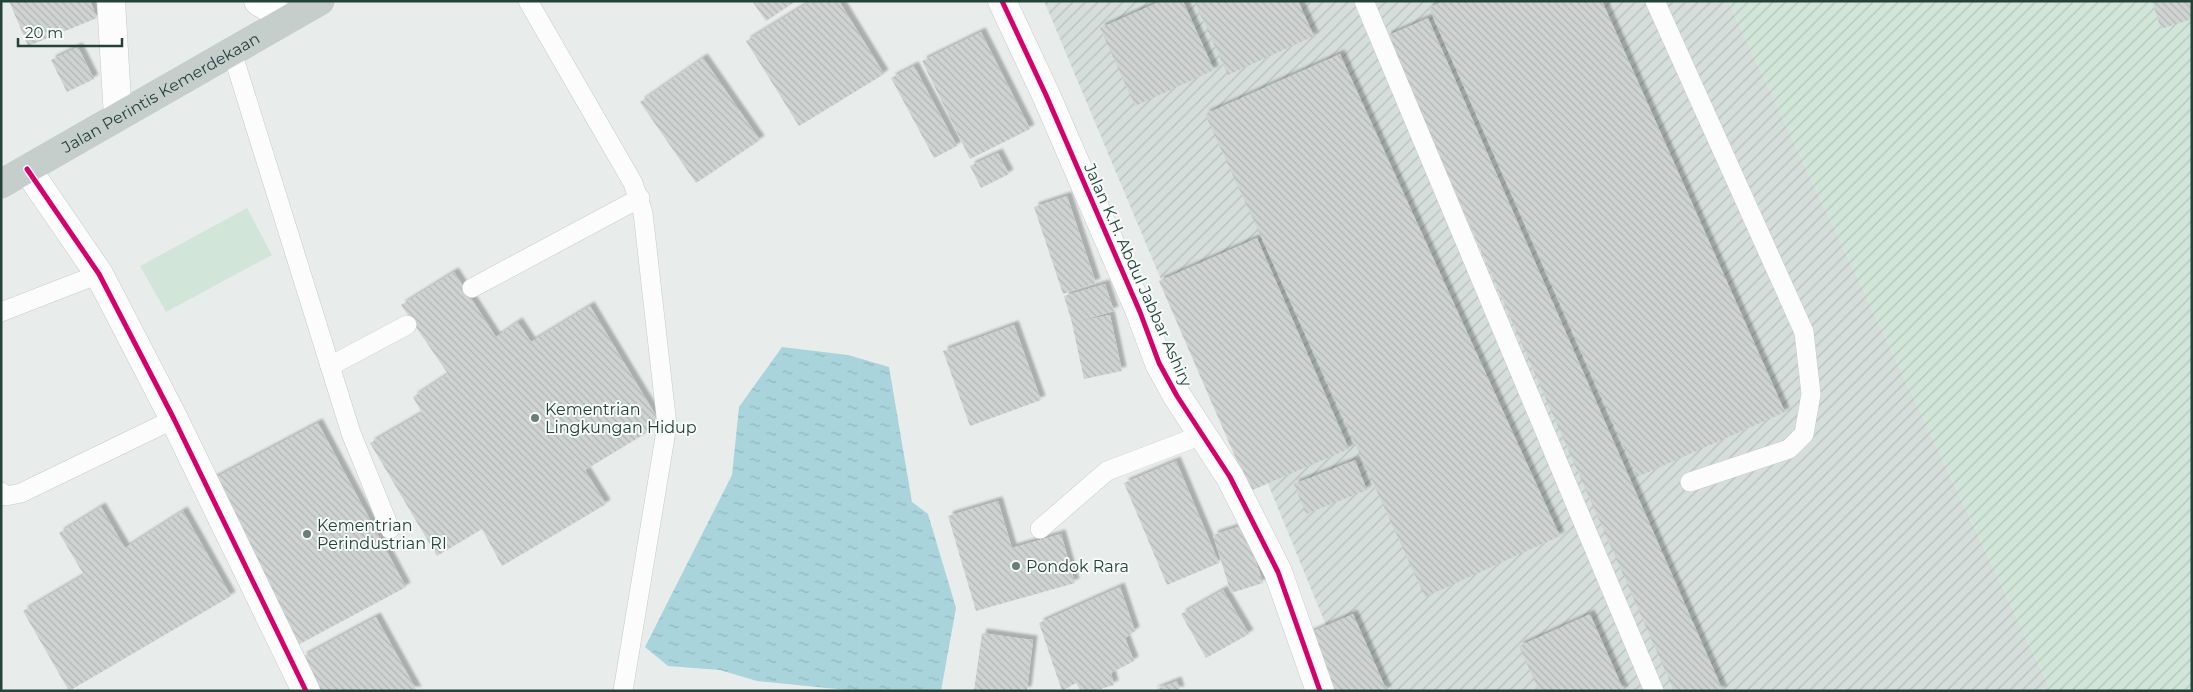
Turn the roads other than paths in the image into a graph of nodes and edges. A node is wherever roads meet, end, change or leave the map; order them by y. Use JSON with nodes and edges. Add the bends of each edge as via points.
{"nodes":[{"id":1,"x":111,"y":1,"type":"edge"},
{"id":2,"x":258,"y":1,"type":"edge"},
{"id":3,"x":320,"y":1,"type":"edge"},
{"id":4,"x":528,"y":1,"type":"edge"},
{"id":5,"x":1002,"y":1,"type":"edge"},
{"id":6,"x":1364,"y":1,"type":"edge"},
{"id":7,"x":1655,"y":1,"type":"edge"},
{"id":8,"x":287,"y":20,"type":"junction"},
{"id":9,"x":232,"y":52,"type":"junction"},
{"id":10,"x":118,"y":117,"type":"junction"},
{"id":11,"x":27,"y":170,"type":"junction"},
{"id":12,"x":1,"y":184,"type":"edge"},
{"id":13,"x":640,"y":198,"type":"junction"},
{"id":14,"x":99,"y":274,"type":"junction"},
{"id":15,"x":472,"y":288,"type":"dead end"},
{"id":16,"x":1,"y":312,"type":"edge"},
{"id":17,"x":407,"y":325,"type":"dead end"},
{"id":18,"x":330,"y":366,"type":"junction"},
{"id":19,"x":174,"y":419,"type":"junction"},
{"id":20,"x":1202,"y":435,"type":"junction"},
{"id":21,"x":1690,"y":482,"type":"dead end"},
{"id":22,"x":1,"y":492,"type":"edge"},
{"id":23,"x":390,"y":529,"type":"dead end"},
{"id":24,"x":1040,"y":529,"type":"dead end"},
{"id":25,"x":306,"y":691,"type":"edge"},
{"id":26,"x":622,"y":691,"type":"edge"},
{"id":27,"x":1320,"y":691,"type":"edge"},
{"id":28,"x":1654,"y":691,"type":"edge"}],
"edges":[{"from":1,"to":10,"type":"street"},
{"from":2,"to":8,"type":"street"},
{"from":3,"to":8,"type":"highway","name":"Jalan Perintis Kemerdekaan"},
{"from":4,"to":13,"type":"lane"},
{"from":5,"to":20,"type":"street","name":"Jalan K.H. Abdul Jabbar Ashiry","via":[[1046,95],[1159,363]]},
{"from":6,"to":28,"type":"lane"},
{"from":7,"to":21,"type":"lane","via":[[1804,332],[1810,394],[1804,434],[1790,449]]},
{"from":8,"to":9,"type":"highway","name":"Jalan Perintis Kemerdekaan"},
{"from":9,"to":10,"type":"highway","name":"Jalan Perintis Kemerdekaan"},
{"from":9,"to":18,"type":"lane"},
{"from":10,"to":11,"type":"highway","name":"Jalan Perintis Kemerdekaan"},
{"from":11,"to":12,"type":"highway","name":"Jalan Perintis Kemerdekaan"},
{"from":11,"to":14,"type":"street"},
{"from":13,"to":15,"type":"lane"},
{"from":13,"to":26,"type":"lane","via":[[667,425]]},
{"from":14,"to":16,"type":"lane"},
{"from":14,"to":19,"type":"street"},
{"from":17,"to":18,"type":"lane"},
{"from":18,"to":23,"type":"lane","via":[[351,433]]},
{"from":19,"to":22,"type":"lane","via":[[21,493],[6,496]]},
{"from":19,"to":25,"type":"street"},
{"from":20,"to":24,"type":"lane","via":[[1107,471]]},
{"from":20,"to":27,"type":"street","name":"Jalan K.H. Abdul Jabbar Ashiry","via":[[1230,477],[1278,572]]}]}
